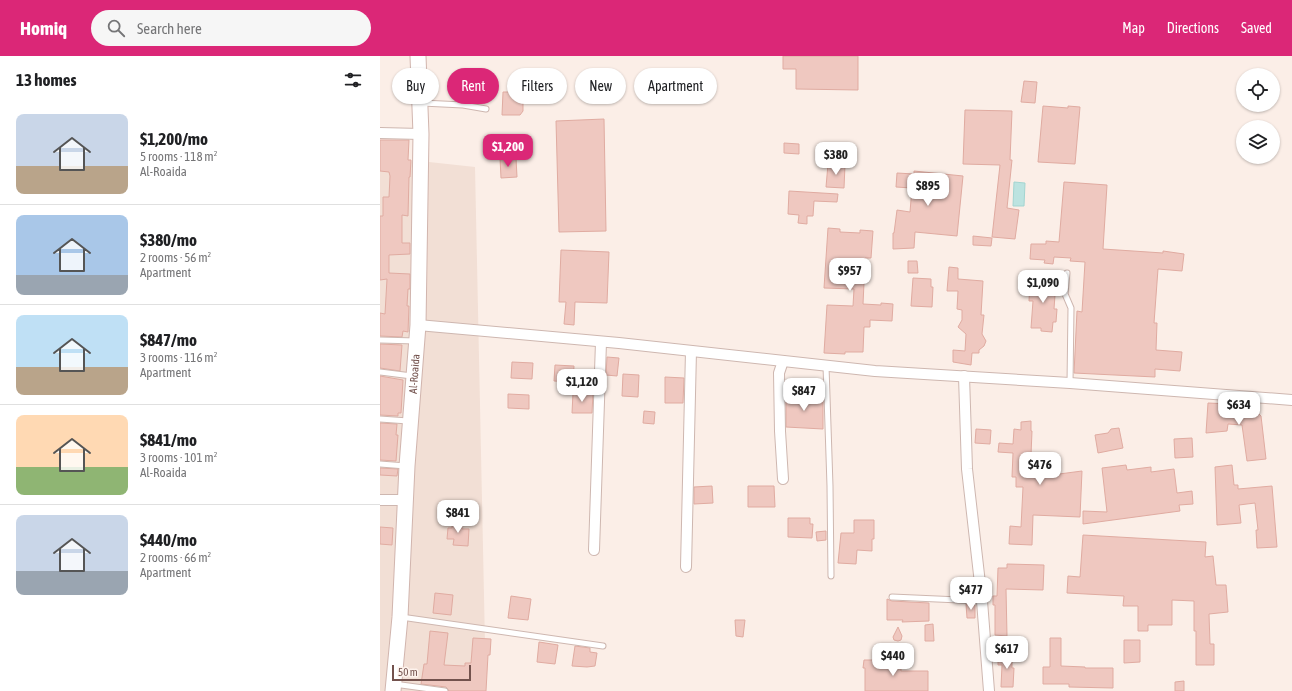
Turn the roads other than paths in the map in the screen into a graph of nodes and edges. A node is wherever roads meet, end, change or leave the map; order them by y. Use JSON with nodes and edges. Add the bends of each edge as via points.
{"nodes":[{"id":1,"x":418,"y":56,"type":"edge"},
{"id":2,"x":418,"y":68,"type":"edge"},
{"id":3,"x":419,"y":104,"type":"edge"},
{"id":4,"x":434,"y":104,"type":"edge"},
{"id":5,"x":486,"y":109,"type":"dead end"},
{"id":6,"x":380,"y":133,"type":"edge"},
{"id":7,"x":420,"y":134,"type":"junction"},
{"id":8,"x":1067,"y":273,"type":"dead end"},
{"id":9,"x":418,"y":325,"type":"junction"},
{"id":10,"x":380,"y":340,"type":"edge"},
{"id":11,"x":417,"y":341,"type":"junction"},
{"id":12,"x":600,"y":342,"type":"junction"},
{"id":13,"x":691,"y":351,"type":"junction"},
{"id":14,"x":783,"y":361,"type":"junction"},
{"id":15,"x":826,"y":366,"type":"junction"},
{"id":16,"x":380,"y":372,"type":"edge"},
{"id":17,"x":413,"y":376,"type":"junction"},
{"id":18,"x":964,"y":376,"type":"junction"},
{"id":19,"x":1070,"y":383,"type":"junction"},
{"id":20,"x":1292,"y":400,"type":"edge"},
{"id":21,"x":380,"y":419,"type":"edge"},
{"id":22,"x":411,"y":422,"type":"junction"},
{"id":23,"x":380,"y":464,"type":"edge"},
{"id":24,"x":406,"y":466,"type":"junction"},
{"id":25,"x":783,"y":479,"type":"dead end"},
{"id":26,"x":380,"y":500,"type":"edge"},
{"id":27,"x":405,"y":500,"type":"junction"},
{"id":28,"x":594,"y":550,"type":"dead end"},
{"id":29,"x":686,"y":567,"type":"dead end"},
{"id":30,"x":831,"y":576,"type":"dead end"},
{"id":31,"x":892,"y":597,"type":"dead end"},
{"id":32,"x":982,"y":601,"type":"junction"},
{"id":33,"x":400,"y":617,"type":"junction"},
{"id":34,"x":603,"y":646,"type":"dead end"},
{"id":35,"x":393,"y":687,"type":"edge"},
{"id":36,"x":445,"y":691,"type":"edge"},
{"id":37,"x":989,"y":691,"type":"edge"}],
"edges":[{"from":1,"to":2,"type":"street","name":"Al-Roaida"},
{"from":3,"to":7,"type":"street","name":"Al-Roaida"},
{"from":4,"to":5,"type":"lane"},
{"from":6,"to":7,"type":"street"},
{"from":7,"to":9,"type":"street","name":"Al-Roaida"},
{"from":8,"to":19,"type":"lane","via":[[1065,294],[1071,308]]},
{"from":9,"to":11,"type":"street","name":"Al-Roaida"},
{"from":9,"to":12,"type":"street"},
{"from":10,"to":11,"type":"lane"},
{"from":11,"to":17,"type":"street","name":"Al-Roaida"},
{"from":12,"to":13,"type":"street"},
{"from":12,"to":28,"type":"street"},
{"from":13,"to":14,"type":"street"},
{"from":13,"to":29,"type":"street"},
{"from":14,"to":15,"type":"street"},
{"from":14,"to":25,"type":"street","via":[[779,380]]},
{"from":15,"to":18,"type":"street"},
{"from":15,"to":30,"type":"lane"},
{"from":16,"to":17,"type":"lane"},
{"from":17,"to":22,"type":"street","name":"Al-Roaida"},
{"from":18,"to":19,"type":"street"},
{"from":18,"to":32,"type":"street","via":[[967,469]]},
{"from":19,"to":20,"type":"street"},
{"from":21,"to":22,"type":"lane"},
{"from":22,"to":24,"type":"street","name":"Al-Roaida"},
{"from":23,"to":24,"type":"lane"},
{"from":24,"to":27,"type":"street","name":"Al-Roaida"},
{"from":26,"to":27,"type":"street"},
{"from":27,"to":33,"type":"street","name":"Al-Roaida"},
{"from":31,"to":32,"type":"lane"},
{"from":32,"to":37,"type":"street"},
{"from":33,"to":34,"type":"lane"},
{"from":33,"to":35,"type":"street","name":"Al-Roaida"},
{"from":35,"to":36,"type":"lane"}]}
